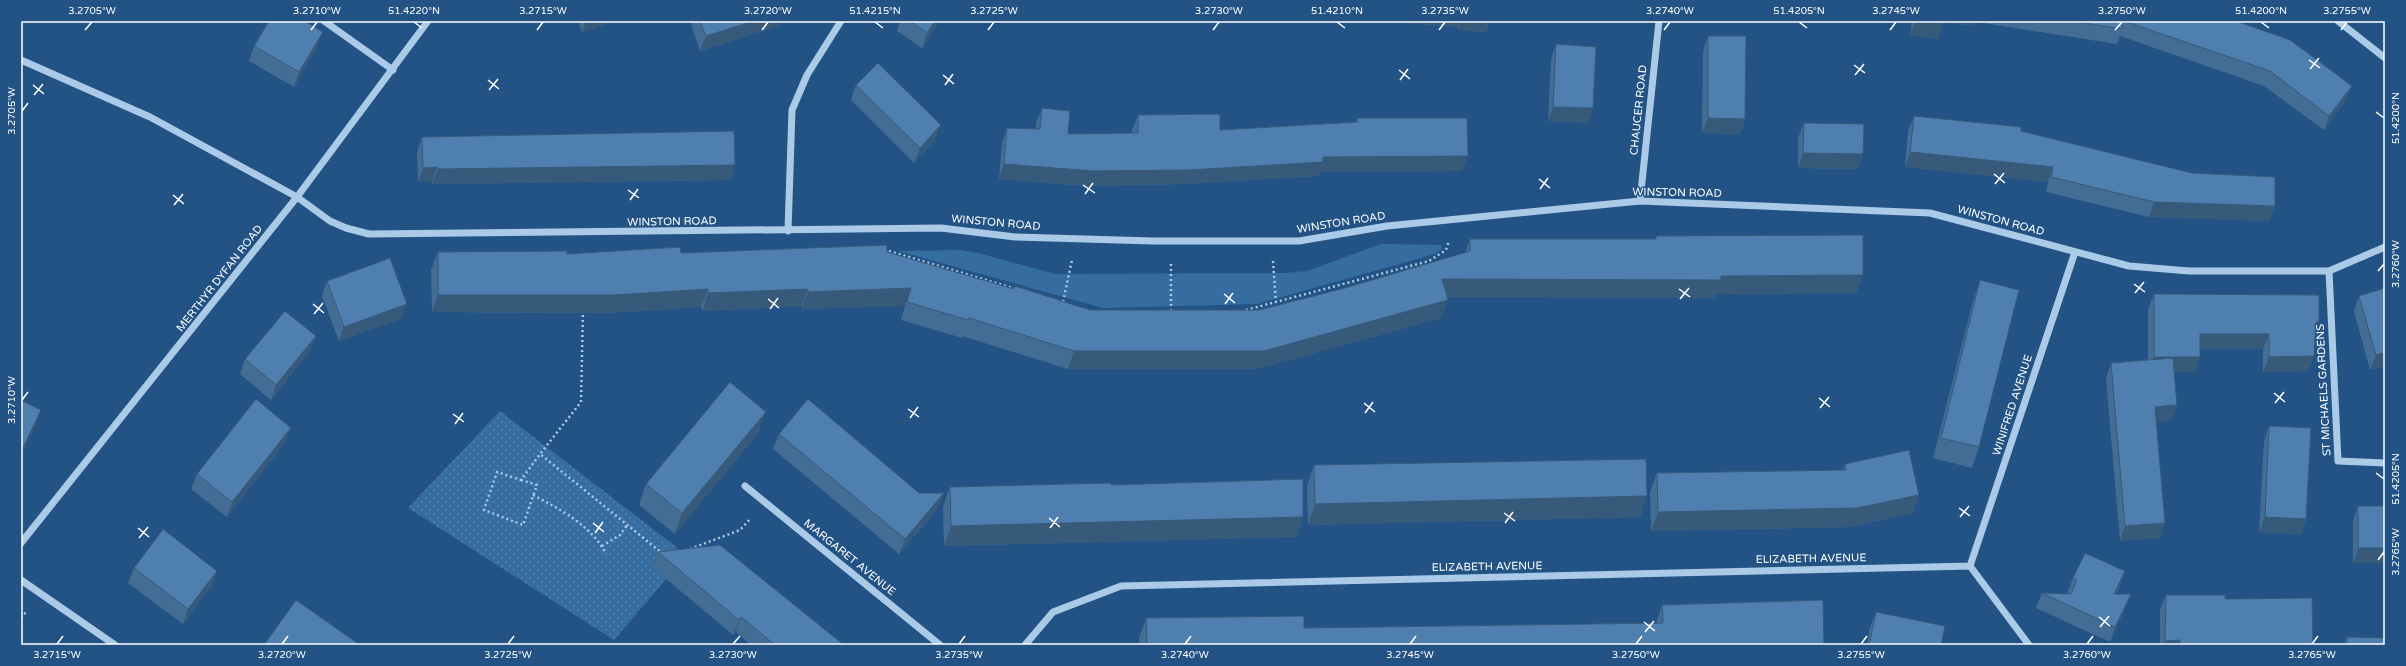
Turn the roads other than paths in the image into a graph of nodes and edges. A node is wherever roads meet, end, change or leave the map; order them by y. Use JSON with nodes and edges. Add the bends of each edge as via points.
{"nodes":[{"id":1,"x":324,"y":21,"type":"edge"},
{"id":2,"x":428,"y":21,"type":"edge"},
{"id":3,"x":841,"y":21,"type":"edge"},
{"id":4,"x":1659,"y":21,"type":"edge"},
{"id":5,"x":2338,"y":21,"type":"edge"},
{"id":6,"x":2385,"y":58,"type":"edge"},
{"id":7,"x":21,"y":60,"type":"edge"},
{"id":8,"x":393,"y":70,"type":"junction"},
{"id":9,"x":297,"y":197,"type":"junction"},
{"id":10,"x":1640,"y":201,"type":"junction"},
{"id":11,"x":788,"y":231,"type":"junction"},
{"id":12,"x":2385,"y":247,"type":"edge"},
{"id":13,"x":2075,"y":252,"type":"junction"},
{"id":14,"x":2329,"y":271,"type":"junction"},
{"id":15,"x":2385,"y":463,"type":"edge"},
{"id":16,"x":745,"y":486,"type":"dead end"},
{"id":17,"x":21,"y":543,"type":"edge"},
{"id":18,"x":1970,"y":566,"type":"junction"},
{"id":19,"x":21,"y":580,"type":"edge"},
{"id":20,"x":115,"y":645,"type":"edge"},
{"id":21,"x":940,"y":645,"type":"edge"},
{"id":22,"x":1025,"y":645,"type":"edge"},
{"id":23,"x":2029,"y":645,"type":"edge"}],
"edges":[{"from":1,"to":8,"type":"street"},
{"from":2,"to":8,"type":"street","name":"MERTHYR DYFAN ROAD"},
{"from":3,"to":11,"type":"street","via":[[807,75],[792,110]]},
{"from":4,"to":10,"type":"street","name":"CHAUCER ROAD"},
{"from":5,"to":6,"type":"street"},
{"from":7,"to":9,"type":"street","name":"WINSTON ROAD","via":[[150,117]]},
{"from":8,"to":9,"type":"street","name":"MERTHYR DYFAN ROAD"},
{"from":9,"to":11,"type":"street","name":"WINSTON ROAD","via":[[330,221],[369,234]]},
{"from":9,"to":17,"type":"street","name":"MERTHYR DYFAN ROAD"},
{"from":10,"to":11,"type":"street","name":"WINSTON ROAD","via":[[1387,226],[1299,241],[1015,237],[941,228]]},
{"from":10,"to":13,"type":"street","name":"WINSTON ROAD","via":[[1930,213]]},
{"from":12,"to":14,"type":"street","name":"WINSTON ROAD"},
{"from":13,"to":14,"type":"street","name":"WINSTON ROAD","via":[[2129,266],[2189,271]]},
{"from":13,"to":18,"type":"street","name":"WINIFRED AVENUE"},
{"from":14,"to":15,"type":"street","name":"ST MICHAELS GARDENS","via":[[2338,461]]},
{"from":16,"to":21,"type":"street","name":"MARGARET AVENUE"},
{"from":18,"to":22,"type":"street","name":"ELIZABETH AVENUE","via":[[1121,586],[1053,612]]},
{"from":18,"to":23,"type":"street"},
{"from":19,"to":20,"type":"street"}]}
